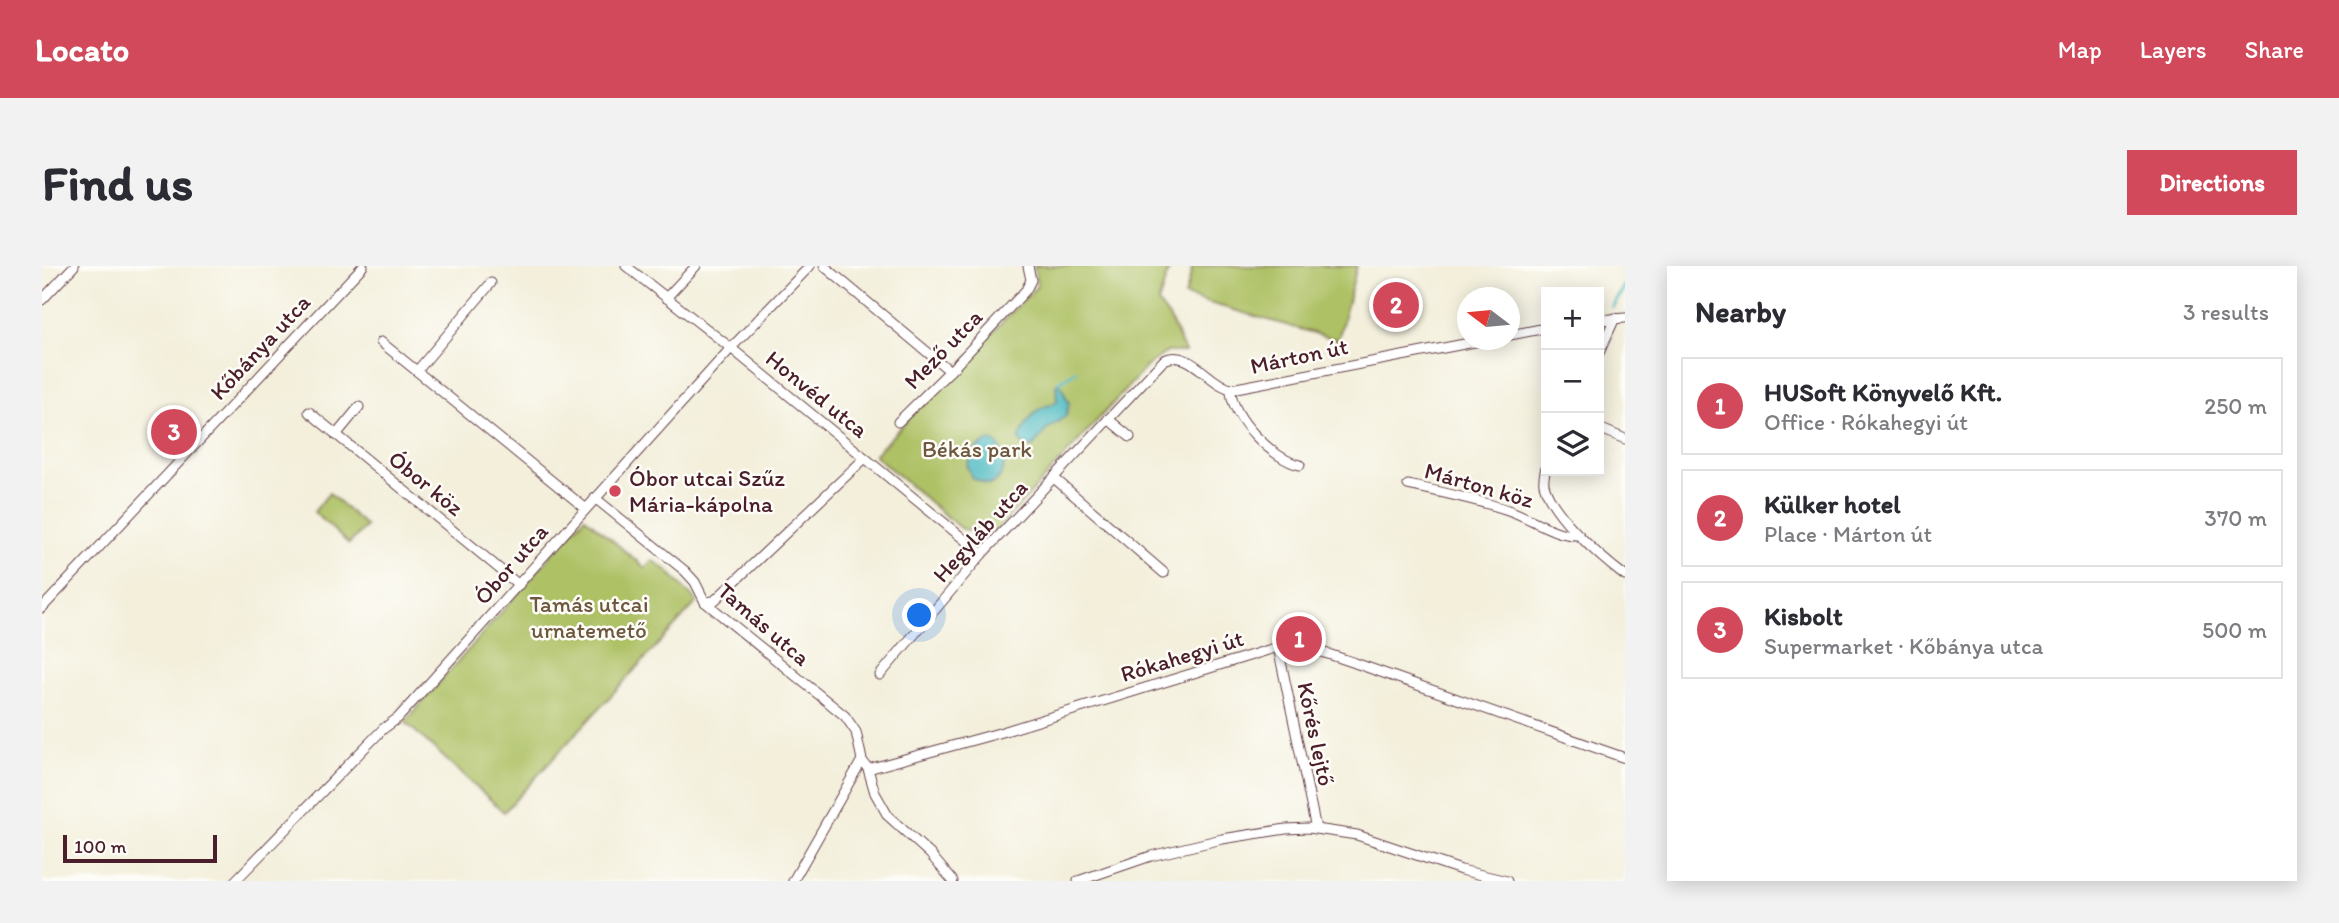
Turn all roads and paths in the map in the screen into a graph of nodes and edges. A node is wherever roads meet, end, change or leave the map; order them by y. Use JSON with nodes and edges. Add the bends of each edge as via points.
{"nodes":[{"id":1,"x":74,"y":266,"type":"edge"},
{"id":2,"x":363,"y":266,"type":"edge"},
{"id":3,"x":626,"y":266,"type":"edge"},
{"id":4,"x":696,"y":266,"type":"edge"},
{"id":5,"x":810,"y":266,"type":"edge"},
{"id":6,"x":824,"y":266,"type":"edge"},
{"id":7,"x":1028,"y":266,"type":"edge"},
{"id":8,"x":491,"y":283,"type":"dead end"},
{"id":9,"x":666,"y":298,"type":"junction"},
{"id":10,"x":42,"y":300,"type":"edge"},
{"id":11,"x":1620,"y":318,"type":"edge"},
{"id":12,"x":1541,"y":329,"type":"edge"},
{"id":13,"x":1520,"y":333,"type":"edge"},
{"id":14,"x":382,"y":342,"type":"dead end"},
{"id":15,"x":1457,"y":345,"type":"edge"},
{"id":16,"x":731,"y":348,"type":"junction"},
{"id":17,"x":1601,"y":350,"type":"edge"},
{"id":18,"x":1170,"y":357,"type":"joint"},
{"id":19,"x":417,"y":371,"type":"junction"},
{"id":20,"x":950,"y":371,"type":"junction"},
{"id":21,"x":1231,"y":389,"type":"junction"},
{"id":22,"x":359,"y":407,"type":"dead end"},
{"id":23,"x":309,"y":412,"type":"dead end"},
{"id":24,"x":1108,"y":419,"type":"junction"},
{"id":25,"x":898,"y":422,"type":"dead end"},
{"id":26,"x":1604,"y":430,"type":"edge"},
{"id":27,"x":336,"y":435,"type":"junction"},
{"id":28,"x":1130,"y":437,"type":"dead end"},
{"id":29,"x":1625,"y":439,"type":"edge"},
{"id":30,"x":865,"y":458,"type":"junction"},
{"id":31,"x":1300,"y":465,"type":"dead end"},
{"id":32,"x":1545,"y":476,"type":"edge"},
{"id":33,"x":1054,"y":478,"type":"junction"},
{"id":34,"x":1408,"y":485,"type":"dead end"},
{"id":35,"x":595,"y":498,"type":"junction"},
{"id":36,"x":585,"y":508,"type":"junction"},
{"id":37,"x":1579,"y":535,"type":"junction"},
{"id":38,"x":982,"y":554,"type":"junction"},
{"id":39,"x":1164,"y":573,"type":"dead end"},
{"id":40,"x":1625,"y":576,"type":"edge"},
{"id":41,"x":519,"y":584,"type":"junction"},
{"id":42,"x":705,"y":602,"type":"junction"},
{"id":43,"x":42,"y":608,"type":"edge"},
{"id":44,"x":1278,"y":647,"type":"junction"},
{"id":45,"x":880,"y":675,"type":"dead end"},
{"id":46,"x":1625,"y":758,"type":"edge"},
{"id":47,"x":862,"y":760,"type":"junction"},
{"id":48,"x":868,"y":769,"type":"junction"},
{"id":49,"x":1316,"y":829,"type":"junction"},
{"id":50,"x":235,"y":881,"type":"edge"},
{"id":51,"x":793,"y":881,"type":"edge"},
{"id":52,"x":953,"y":881,"type":"edge"},
{"id":53,"x":1078,"y":881,"type":"edge"},
{"id":54,"x":1507,"y":881,"type":"edge"}],
"edges":[{"from":1,"to":10,"type":"street"},
{"from":2,"to":43,"type":"street","name":"Kőbánya utca"},
{"from":3,"to":9,"type":"street","name":"Honvéd utca"},
{"from":4,"to":9,"type":"street"},
{"from":5,"to":16,"type":"street","name":"Óbor utca"},
{"from":6,"to":20,"type":"street"},
{"from":7,"to":20,"type":"street","name":"Mező utca","via":[[1031,280],[1026,290]]},
{"from":8,"to":19,"type":"street"},
{"from":9,"to":16,"type":"street","name":"Honvéd utca"},
{"from":11,"to":17,"type":"street"},
{"from":12,"to":13,"type":"street"},
{"from":14,"to":19,"type":"street"},
{"from":15,"to":21,"type":"street","name":"Márton út"},
{"from":16,"to":30,"type":"street","name":"Honvéd utca"},
{"from":16,"to":35,"type":"street","name":"Óbor utca"},
{"from":18,"to":21,"type":"street","name":"Márton út","via":[[1185,359]]},
{"from":18,"to":24,"type":"street","name":"Hegyláb utca"},
{"from":19,"to":36,"type":"street"},
{"from":20,"to":25,"type":"street","name":"Mező utca"},
{"from":21,"to":31,"type":"street","via":[[1235,407],[1248,427],[1278,455]]},
{"from":22,"to":27,"type":"street"},
{"from":23,"to":27,"type":"street","name":"Óbor köz"},
{"from":24,"to":28,"type":"street"},
{"from":24,"to":33,"type":"street","name":"Hegyláb utca"},
{"from":26,"to":29,"type":"street"},
{"from":27,"to":41,"type":"street","name":"Óbor köz"},
{"from":30,"to":38,"type":"street","name":"Honvéd utca"},
{"from":30,"to":42,"type":"street","via":[[714,601]]},
{"from":32,"to":37,"type":"street","via":[[1550,497]]},
{"from":33,"to":38,"type":"street","name":"Hegyláb utca"},
{"from":33,"to":39,"type":"street"},
{"from":34,"to":37,"type":"street","name":"Márton köz","via":[[1491,505],[1555,531]]},
{"from":35,"to":36,"type":"street","name":"Óbor utca"},
{"from":35,"to":42,"type":"street","name":"Tamás utca","via":[[685,571]]},
{"from":36,"to":41,"type":"street","name":"Óbor utca"},
{"from":37,"to":40,"type":"street"},
{"from":38,"to":45,"type":"street","name":"Hegyláb utca"},
{"from":41,"to":50,"type":"street","name":"Óbor utca","via":[[398,718]]},
{"from":42,"to":47,"type":"street","name":"Tamás utca","via":[[845,716],[856,732]]},
{"from":44,"to":46,"type":"street","name":"Rókahegyi út","via":[[1298,646],[1328,654]]},
{"from":44,"to":48,"type":"street","name":"Rókahegyi út"},
{"from":44,"to":49,"type":"street","name":"Kőrés lejtő"},
{"from":47,"to":48,"type":"street","name":"Tamás utca"},
{"from":47,"to":51,"type":"street"},
{"from":48,"to":52,"type":"street","name":"Tamás utca","via":[[888,816]]},
{"from":49,"to":53,"type":"street","via":[[1222,839],[1151,856]]},
{"from":49,"to":54,"type":"street","via":[[1357,835]]}]}
